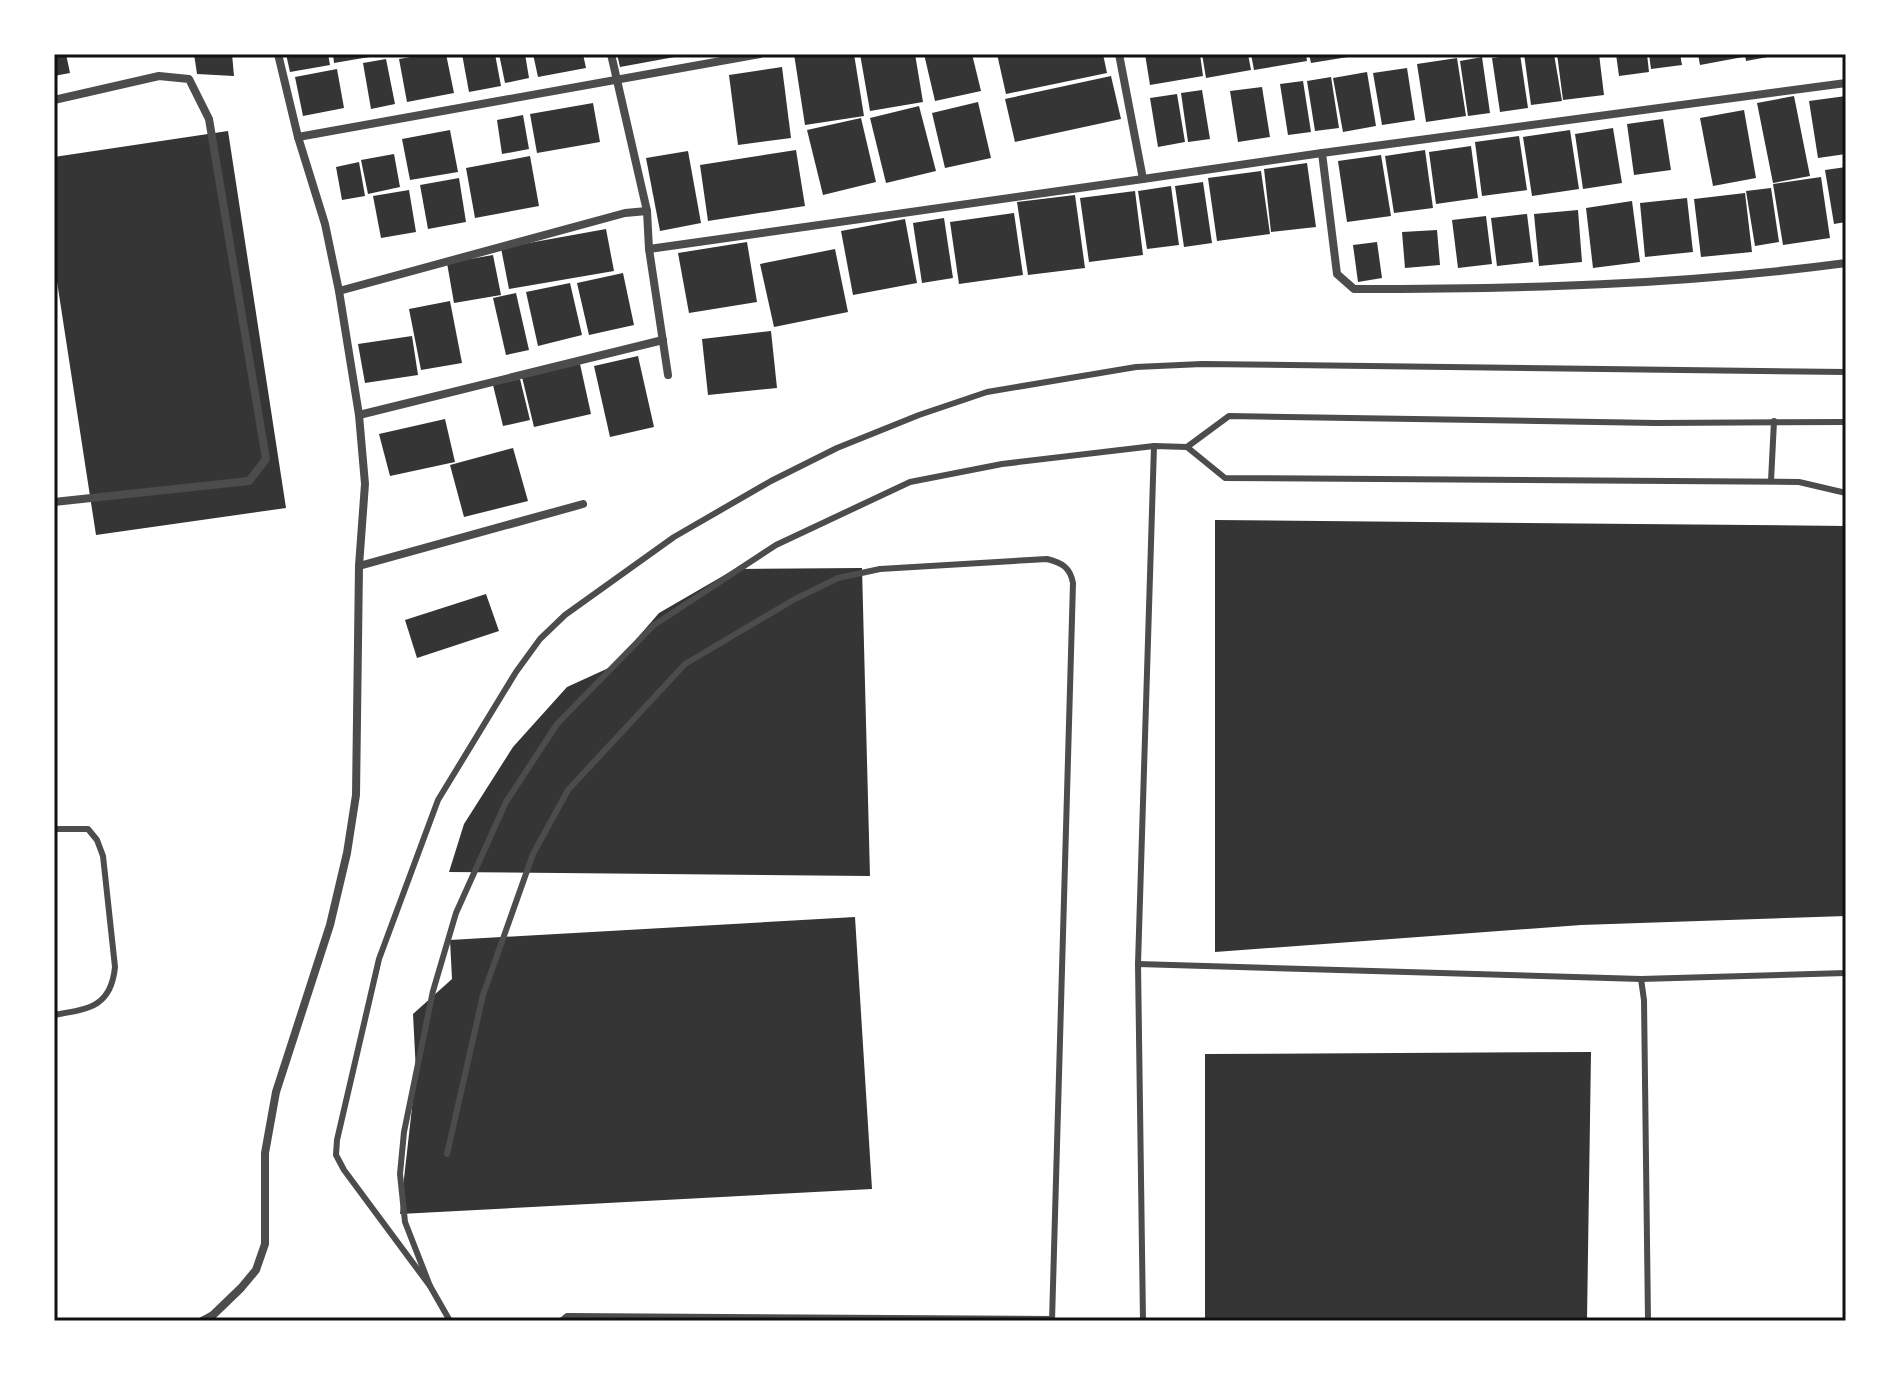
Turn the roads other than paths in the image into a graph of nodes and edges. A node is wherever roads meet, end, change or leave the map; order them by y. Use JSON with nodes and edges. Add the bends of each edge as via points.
{"nodes":[{"id":1,"x":278,"y":54,"type":"edge"},
{"id":2,"x":611,"y":54,"type":"edge"},
{"id":3,"x":760,"y":54,"type":"edge"},
{"id":4,"x":1119,"y":54,"type":"edge"},
{"id":5,"x":616,"y":81,"type":"junction"},
{"id":6,"x":1846,"y":83,"type":"edge"},
{"id":7,"x":54,"y":100,"type":"edge"},
{"id":8,"x":298,"y":137,"type":"junction"},
{"id":9,"x":1322,"y":153,"type":"junction"},
{"id":10,"x":1143,"y":179,"type":"junction"},
{"id":11,"x":647,"y":211,"type":"junction"},
{"id":12,"x":649,"y":249,"type":"junction"},
{"id":13,"x":1846,"y":263,"type":"edge"},
{"id":14,"x":339,"y":291,"type":"junction"},
{"id":15,"x":663,"y":340,"type":"junction"},
{"id":16,"x":1846,"y":372,"type":"edge"},
{"id":17,"x":668,"y":375,"type":"dead end"},
{"id":18,"x":359,"y":415,"type":"junction"},
{"id":19,"x":1774,"y":421,"type":"junction"},
{"id":20,"x":1846,"y":422,"type":"edge"},
{"id":21,"x":1154,"y":446,"type":"junction"},
{"id":22,"x":1187,"y":447,"type":"junction"},
{"id":23,"x":1771,"y":481,"type":"junction"},
{"id":24,"x":1846,"y":493,"type":"edge"},
{"id":25,"x":54,"y":502,"type":"edge"},
{"id":26,"x":583,"y":504,"type":"dead end"},
{"id":27,"x":359,"y":566,"type":"junction"},
{"id":28,"x":54,"y":829,"type":"edge"},
{"id":29,"x":1138,"y":964,"type":"junction"},
{"id":30,"x":1846,"y":973,"type":"edge"},
{"id":31,"x":1641,"y":979,"type":"junction"},
{"id":32,"x":54,"y":1015,"type":"edge"},
{"id":33,"x":447,"y":1154,"type":"dead end"},
{"id":34,"x":430,"y":1286,"type":"junction"},
{"id":35,"x":1052,"y":1320,"type":"edge"},
{"id":36,"x":202,"y":1321,"type":"edge"},
{"id":37,"x":450,"y":1321,"type":"edge"},
{"id":38,"x":561,"y":1321,"type":"edge"},
{"id":39,"x":1143,"y":1321,"type":"edge"},
{"id":40,"x":1648,"y":1321,"type":"edge"}],
"edges":[{"from":1,"to":8,"type":"street"},
{"from":2,"to":5,"type":"street"},
{"from":3,"to":5,"type":"street"},
{"from":4,"to":10,"type":"street"},
{"from":5,"to":8,"type":"street"},
{"from":5,"to":11,"type":"street"},
{"from":6,"to":9,"type":"street"},
{"from":7,"to":25,"type":"street","via":[[159,76],[189,79],[209,119],[266,459],[249,481]]},
{"from":8,"to":14,"type":"street"},
{"from":9,"to":10,"type":"street"},
{"from":9,"to":13,"type":"street","via":[[1337,274],[1354,289],[1605,286]]},
{"from":10,"to":12,"type":"street"},
{"from":11,"to":12,"type":"street"},
{"from":11,"to":14,"type":"street"},
{"from":12,"to":15,"type":"street"},
{"from":14,"to":18,"type":"street"},
{"from":15,"to":17,"type":"street"},
{"from":15,"to":18,"type":"street"},
{"from":16,"to":34,"type":"lane","via":[[1136,367],[987,392],[919,415],[837,448],[674,537],[565,615],[516,672],[438,800],[379,959],[336,1155]]},
{"from":18,"to":27,"type":"street","via":[[365,484]]},
{"from":19,"to":20,"type":"lane"},
{"from":19,"to":22,"type":"lane","via":[[1229,416]]},
{"from":19,"to":23,"type":"lane"},
{"from":21,"to":22,"type":"lane"},
{"from":21,"to":29,"type":"lane"},
{"from":21,"to":34,"type":"lane","via":[[1002,464],[897,488],[776,545],[654,625],[557,724],[506,802],[456,913],[433,991],[400,1174],[405,1222]]},
{"from":22,"to":23,"type":"lane","via":[[1225,478]]},
{"from":23,"to":24,"type":"lane"},
{"from":26,"to":27,"type":"street"},
{"from":27,"to":36,"type":"street","via":[[356,795],[347,853],[330,925],[276,1092],[265,1153],[265,1244],[256,1270]]},
{"from":28,"to":32,"type":"lane","via":[[88,829],[97,840],[115,967],[106,998]]},
{"from":29,"to":31,"type":"lane"},
{"from":29,"to":39,"type":"lane"},
{"from":30,"to":31,"type":"lane"},
{"from":31,"to":40,"type":"lane"},
{"from":33,"to":35,"type":"lane","via":[[483,995],[533,854],[568,790],[685,664],[838,578],[880,569],[1047,559],[1071,572],[1073,583]]},
{"from":34,"to":37,"type":"lane"},
{"from":35,"to":38,"type":"lane","via":[[567,1316]]}]}
